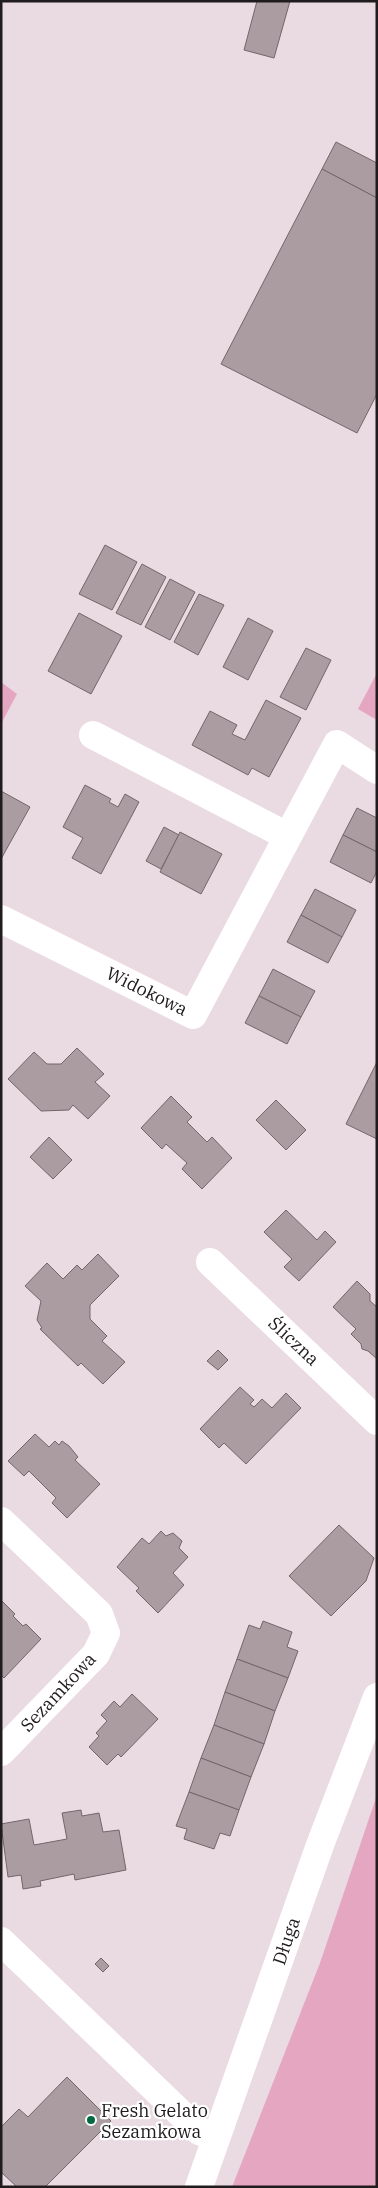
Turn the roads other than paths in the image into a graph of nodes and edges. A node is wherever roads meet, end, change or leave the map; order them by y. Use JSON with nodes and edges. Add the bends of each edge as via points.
{"nodes":[{"id":1,"x":93,"y":735,"type":"dead end"},
{"id":2,"x":377,"y":770,"type":"edge"},
{"id":3,"x":287,"y":836,"type":"junction"},
{"id":4,"x":1,"y":919,"type":"edge"},
{"id":5,"x":210,"y":1262,"type":"dead end"},
{"id":6,"x":377,"y":1421,"type":"edge"},
{"id":7,"x":1,"y":1521,"type":"edge"},
{"id":8,"x":377,"y":1697,"type":"edge"},
{"id":9,"x":1,"y":1752,"type":"edge"},
{"id":10,"x":1,"y":1941,"type":"edge"},
{"id":11,"x":216,"y":2138,"type":"junction"},
{"id":12,"x":199,"y":2187,"type":"edge"}],
"edges":[{"from":1,"to":3,"type":"street"},
{"from":2,"to":3,"type":"street","name":"Widokowa","via":[[337,744]]},
{"from":3,"to":4,"type":"street","name":"Widokowa","via":[[193,1016]]},
{"from":5,"to":6,"type":"street","name":"Śliczna"},
{"from":7,"to":9,"type":"street","name":"Sezamkowa","via":[[99,1614],[106,1633],[96,1654]]},
{"from":8,"to":11,"type":"street","name":"Długa","via":[[320,1845]]},
{"from":10,"to":11,"type":"street","via":[[199,2131]]},
{"from":11,"to":12,"type":"street","name":"Długa"}]}
